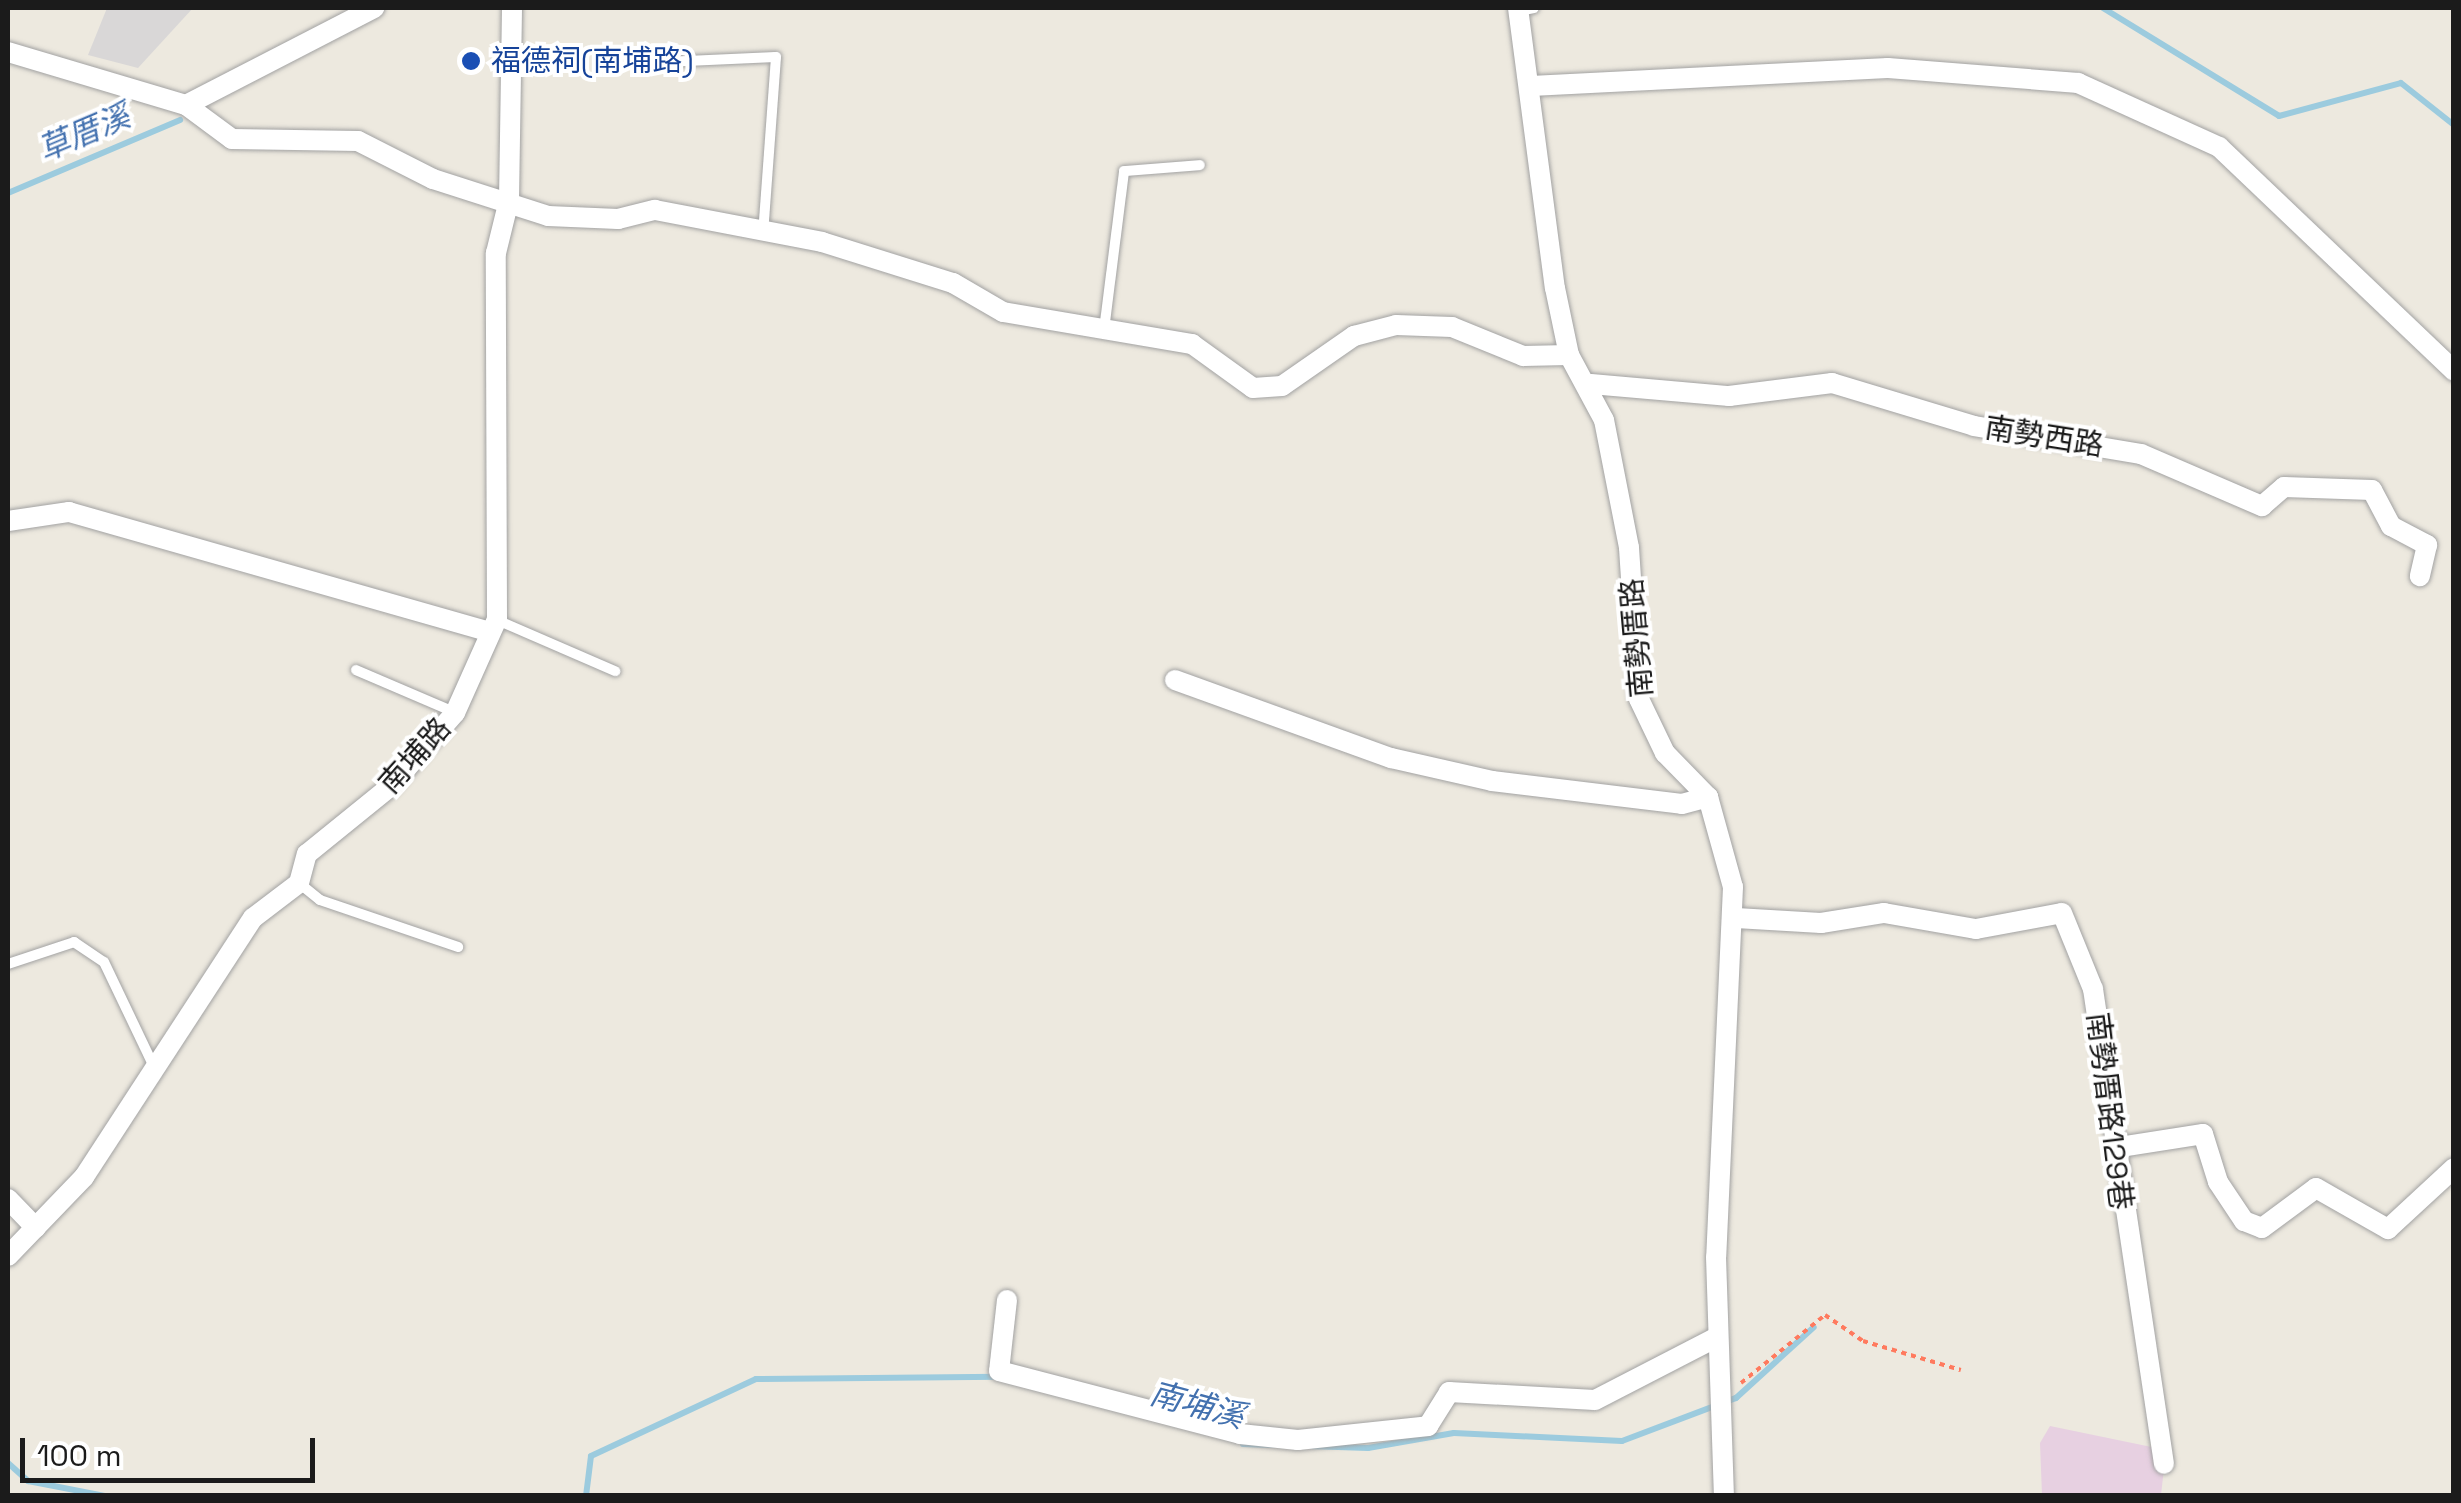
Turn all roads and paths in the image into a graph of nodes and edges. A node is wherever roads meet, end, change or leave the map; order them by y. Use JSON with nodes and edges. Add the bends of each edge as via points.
{"nodes":[{"id":1,"x":374,"y":8,"type":"edge"},
{"id":2,"x":512,"y":8,"type":"edge"},
{"id":3,"x":1524,"y":9,"type":"edge"},
{"id":4,"x":8,"y":52,"type":"edge"},
{"id":5,"x":664,"y":62,"type":"dead end"},
{"id":6,"x":1531,"y":86,"type":"junction"},
{"id":7,"x":186,"y":106,"type":"junction"},
{"id":8,"x":1200,"y":166,"type":"dead end"},
{"id":9,"x":509,"y":200,"type":"junction"},
{"id":10,"x":762,"y":234,"type":"junction"},
{"id":11,"x":1104,"y":332,"type":"junction"},
{"id":12,"x":1568,"y":355,"type":"junction"},
{"id":13,"x":2454,"y":371,"type":"edge"},
{"id":14,"x":1591,"y":384,"type":"junction"},
{"id":15,"x":8,"y":521,"type":"edge"},
{"id":16,"x":2420,"y":576,"type":"dead end"},
{"id":17,"x":493,"y":626,"type":"junction"},
{"id":18,"x":356,"y":670,"type":"dead end"},
{"id":19,"x":615,"y":671,"type":"dead end"},
{"id":20,"x":1176,"y":680,"type":"dead end"},
{"id":21,"x":455,"y":713,"type":"junction"},
{"id":22,"x":1708,"y":797,"type":"junction"},
{"id":23,"x":300,"y":883,"type":"junction"},
{"id":24,"x":1736,"y":918,"type":"junction"},
{"id":25,"x":458,"y":946,"type":"dead end"},
{"id":26,"x":8,"y":964,"type":"edge"},
{"id":27,"x":156,"y":1072,"type":"junction"},
{"id":28,"x":2120,"y":1146,"type":"junction"},
{"id":29,"x":2454,"y":1168,"type":"edge"},
{"id":30,"x":8,"y":1200,"type":"edge"},
{"id":31,"x":36,"y":1228,"type":"junction"},
{"id":32,"x":8,"y":1256,"type":"edge"},
{"id":33,"x":1007,"y":1300,"type":"dead end"},
{"id":34,"x":1717,"y":1336,"type":"junction"},
{"id":35,"x":1962,"y":1370,"type":"dead end"},
{"id":36,"x":1726,"y":1396,"type":"junction"},
{"id":37,"x":2164,"y":1464,"type":"dead end"},
{"id":38,"x":1724,"y":1496,"type":"edge"}],
"edges":[{"from":1,"to":7,"type":"street"},
{"from":2,"to":9,"type":"street","name":"南埔路"},
{"from":3,"to":6,"type":"street"},
{"from":4,"to":7,"type":"street"},
{"from":5,"to":10,"type":"lane","via":[[776,58]]},
{"from":6,"to":12,"type":"street"},
{"from":6,"to":13,"type":"street","via":[[1888,68],[2078,83],[2219,147]]},
{"from":7,"to":9,"type":"street","via":[[232,140],[358,141],[432,179]]},
{"from":8,"to":11,"type":"lane","via":[[1124,171]]},
{"from":9,"to":10,"type":"street","via":[[548,216],[618,219],[655,210]]},
{"from":9,"to":17,"type":"street","name":"南埔路","via":[[496,254]]},
{"from":10,"to":11,"type":"street","via":[[822,242],[953,282],[1002,312]]},
{"from":11,"to":12,"type":"street","via":[[1192,344],[1253,388],[1282,386],[1354,336],[1396,324],[1452,327],[1523,356]]},
{"from":12,"to":14,"type":"street","name":"南勢厝路"},
{"from":14,"to":16,"type":"street","name":"南勢西路","via":[[1730,396],[1832,383],[1974,426],[2141,454],[2262,506],[2284,487],[2372,490],[2391,526],[2427,545]]},
{"from":14,"to":22,"type":"street","name":"南勢厝路","via":[[1629,548],[1639,699],[1664,752]]},
{"from":15,"to":17,"type":"street","via":[[69,512],[338,596]]},
{"from":17,"to":19,"type":"lane"},
{"from":17,"to":21,"type":"street","name":"南埔路"},
{"from":18,"to":21,"type":"lane"},
{"from":20,"to":22,"type":"street","via":[[1391,758],[1492,781],[1682,804]]},
{"from":21,"to":23,"type":"street","name":"南埔路","via":[[391,786],[307,854]]},
{"from":22,"to":24,"type":"street","name":"南勢厝路","via":[[1726,839]]},
{"from":23,"to":25,"type":"lane","via":[[320,900]]},
{"from":23,"to":27,"type":"street","name":"南埔路","via":[[253,918]]},
{"from":24,"to":28,"type":"street","name":"南勢厝路129巷","via":[[1821,924],[1884,913],[1976,929],[2062,913],[2093,989]]},
{"from":24,"to":34,"type":"street","name":"南勢厝路","via":[[1720,1085]]},
{"from":26,"to":27,"type":"lane","via":[[74,942],[104,962]]},
{"from":27,"to":31,"type":"street","name":"南埔路"},
{"from":28,"to":29,"type":"street","via":[[2203,1134],[2218,1182],[2244,1221],[2262,1228],[2316,1188],[2388,1229]]},
{"from":28,"to":37,"type":"street","name":"南勢厝路129巷","via":[[2111,1148]]},
{"from":30,"to":31,"type":"street"},
{"from":31,"to":32,"type":"street","name":"南埔路"},
{"from":33,"to":34,"type":"street","via":[[999,1372],[1240,1434],[1298,1440],[1428,1426],[1449,1392],[1595,1400]]},
{"from":34,"to":36,"type":"street","name":"南勢厝路"},
{"from":35,"to":36,"type":"path","via":[[1863,1341],[1825,1314]]},
{"from":36,"to":38,"type":"street","name":"南勢厝路"}]}
